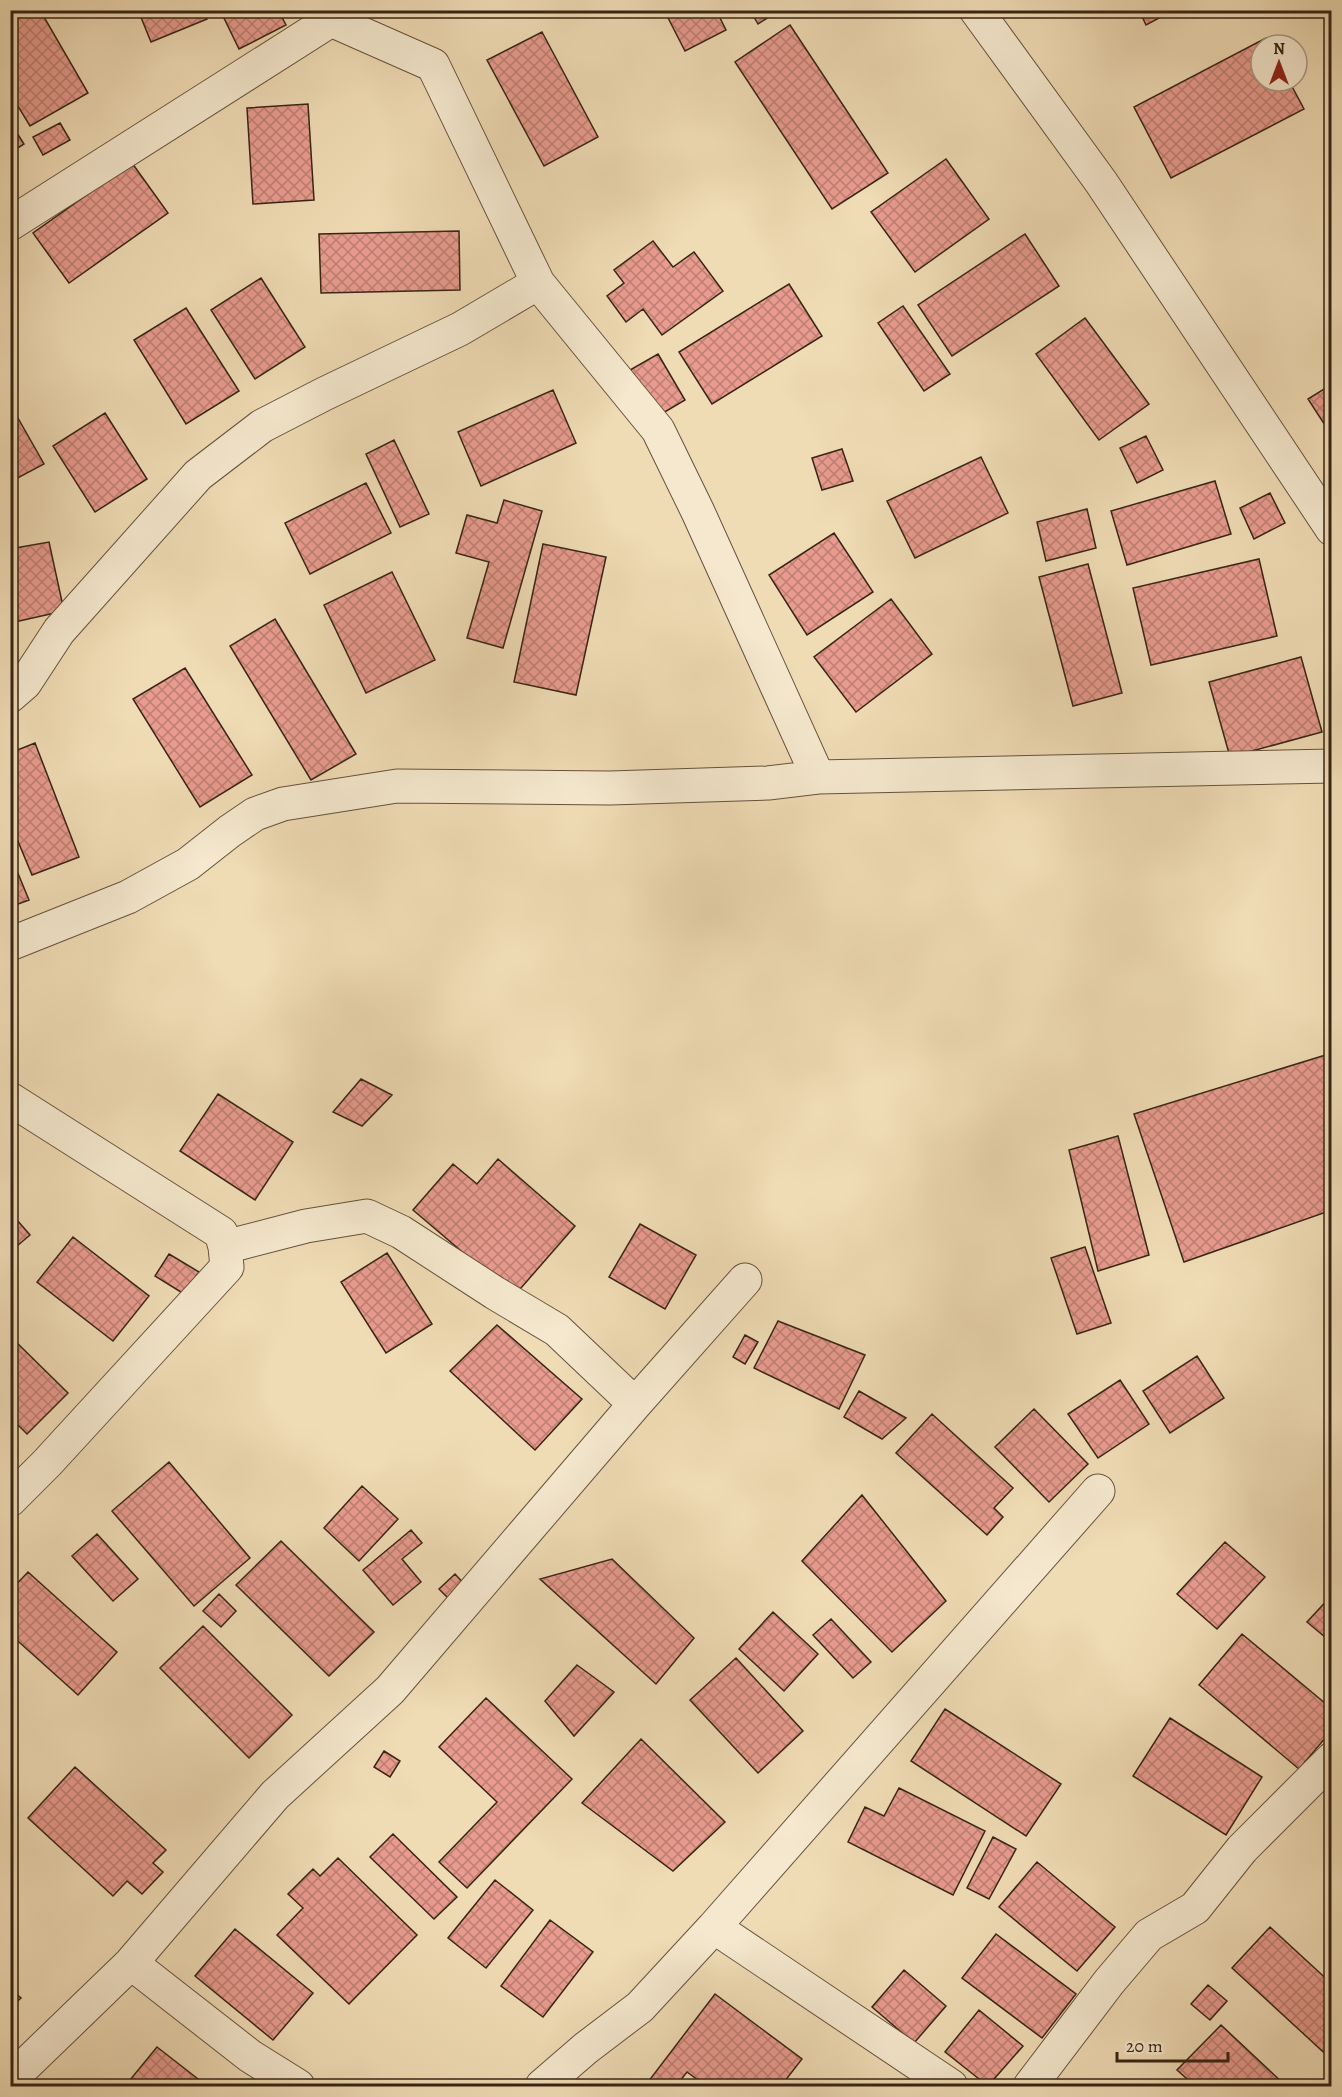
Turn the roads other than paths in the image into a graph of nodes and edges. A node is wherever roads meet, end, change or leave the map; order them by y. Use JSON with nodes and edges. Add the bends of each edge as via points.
{"nodes":[{"id":1,"x":976,"y":10,"type":"edge"},
{"id":2,"x":329,"y":15,"type":"edge"},
{"id":3,"x":10,"y":225,"type":"edge"},
{"id":4,"x":538,"y":283,"type":"junction"},
{"id":5,"x":1332,"y":529,"type":"edge"},
{"id":6,"x":10,"y":696,"type":"edge"},
{"id":7,"x":1332,"y":766,"type":"edge"},
{"id":8,"x":818,"y":777,"type":"junction"},
{"id":9,"x":10,"y":944,"type":"edge"},
{"id":10,"x":10,"y":1099,"type":"edge"},
{"id":11,"x":225,"y":1247,"type":"junction"},
{"id":12,"x":745,"y":1280,"type":"dead end"},
{"id":13,"x":635,"y":1404,"type":"junction"},
{"id":14,"x":1098,"y":1491,"type":"dead end"},
{"id":15,"x":10,"y":1500,"type":"edge"},
{"id":16,"x":1332,"y":1759,"type":"edge"},
{"id":17,"x":714,"y":1927,"type":"junction"},
{"id":18,"x":131,"y":1963,"type":"junction"},
{"id":19,"x":10,"y":2080,"type":"edge"},
{"id":20,"x":298,"y":2086,"type":"edge"},
{"id":21,"x":542,"y":2086,"type":"edge"},
{"id":22,"x":951,"y":2086,"type":"edge"},
{"id":23,"x":1030,"y":2086,"type":"edge"}],
"edges":[{"from":1,"to":5,"type":"street","via":[[1101,183]]},
{"from":2,"to":3,"type":"street"},
{"from":2,"to":4,"type":"street","via":[[433,65]]},
{"from":4,"to":6,"type":"street","via":[[460,328],[262,426],[198,475],[59,631],[25,684]]},
{"from":4,"to":8,"type":"street","via":[[658,430]]},
{"from":7,"to":8,"type":"street"},
{"from":8,"to":9,"type":"street","via":[[768,783],[610,788],[397,786],[283,804],[255,814],[188,864],[128,897]]},
{"from":10,"to":11,"type":"street","via":[[220,1233]]},
{"from":11,"to":13,"type":"street","via":[[306,1226],[367,1216],[401,1232],[557,1330]]},
{"from":11,"to":15,"type":"street","via":[[227,1267]]},
{"from":12,"to":13,"type":"street"},
{"from":13,"to":18,"type":"street","via":[[390,1690],[275,1795]]},
{"from":14,"to":17,"type":"street"},
{"from":16,"to":23,"type":"street","via":[[1242,1849],[1195,1908],[1149,1935]]},
{"from":17,"to":21,"type":"street","via":[[640,2007]]},
{"from":17,"to":22,"type":"street"},
{"from":18,"to":19,"type":"street"},
{"from":18,"to":20,"type":"street","via":[[250,2056]]}]}
